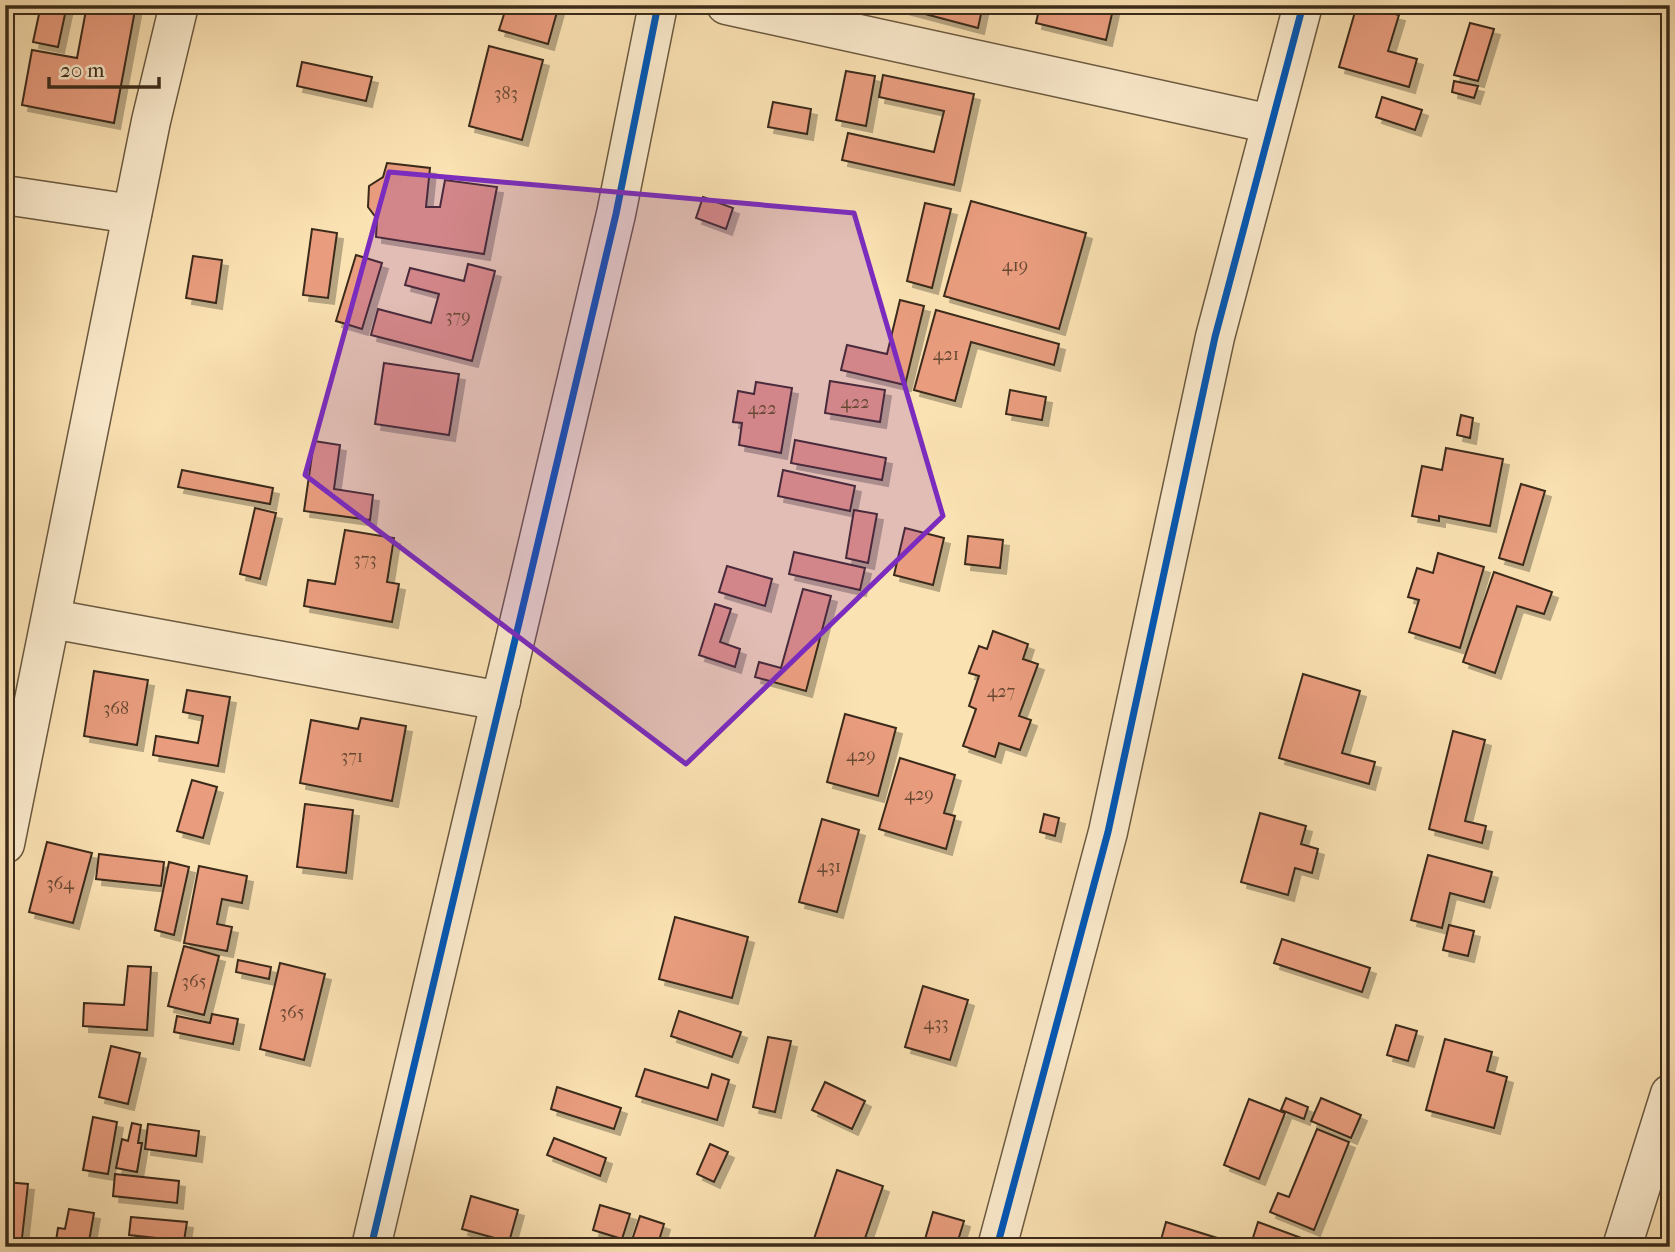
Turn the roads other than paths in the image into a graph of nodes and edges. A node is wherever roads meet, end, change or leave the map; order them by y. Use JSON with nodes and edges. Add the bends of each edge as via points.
{"nodes":[{"id":1,"x":179,"y":5,"type":"edge"},
{"id":2,"x":658,"y":5,"type":"edge"},
{"id":3,"x":726,"y":5,"type":"edge"},
{"id":4,"x":1303,"y":5,"type":"edge"},
{"id":5,"x":1271,"y":124,"type":"junction"},
{"id":6,"x":5,"y":195,"type":"edge"},
{"id":7,"x":132,"y":214,"type":"junction"},
{"id":8,"x":52,"y":618,"type":"junction"},
{"id":9,"x":501,"y":701,"type":"junction"},
{"id":10,"x":5,"y":844,"type":"edge"},
{"id":11,"x":1670,"y":1094,"type":"edge"},
{"id":12,"x":1664,"y":1136,"type":"edge"},
{"id":13,"x":371,"y":1247,"type":"edge"},
{"id":14,"x":997,"y":1247,"type":"edge"},
{"id":15,"x":1622,"y":1247,"type":"edge"}],
"edges":[{"from":1,"to":7,"type":"street"},
{"from":2,"to":9,"type":"street","via":[[616,214]]},
{"from":3,"to":5,"type":"street"},
{"from":4,"to":5,"type":"street"},
{"from":5,"to":14,"type":"street","via":[[1215,337],[1108,832]]},
{"from":6,"to":7,"type":"street"},
{"from":7,"to":8,"type":"street"},
{"from":8,"to":9,"type":"street"},
{"from":8,"to":10,"type":"street"},
{"from":9,"to":13,"type":"street"},
{"from":11,"to":12,"type":"street"},
{"from":12,"to":15,"type":"street"}]}
